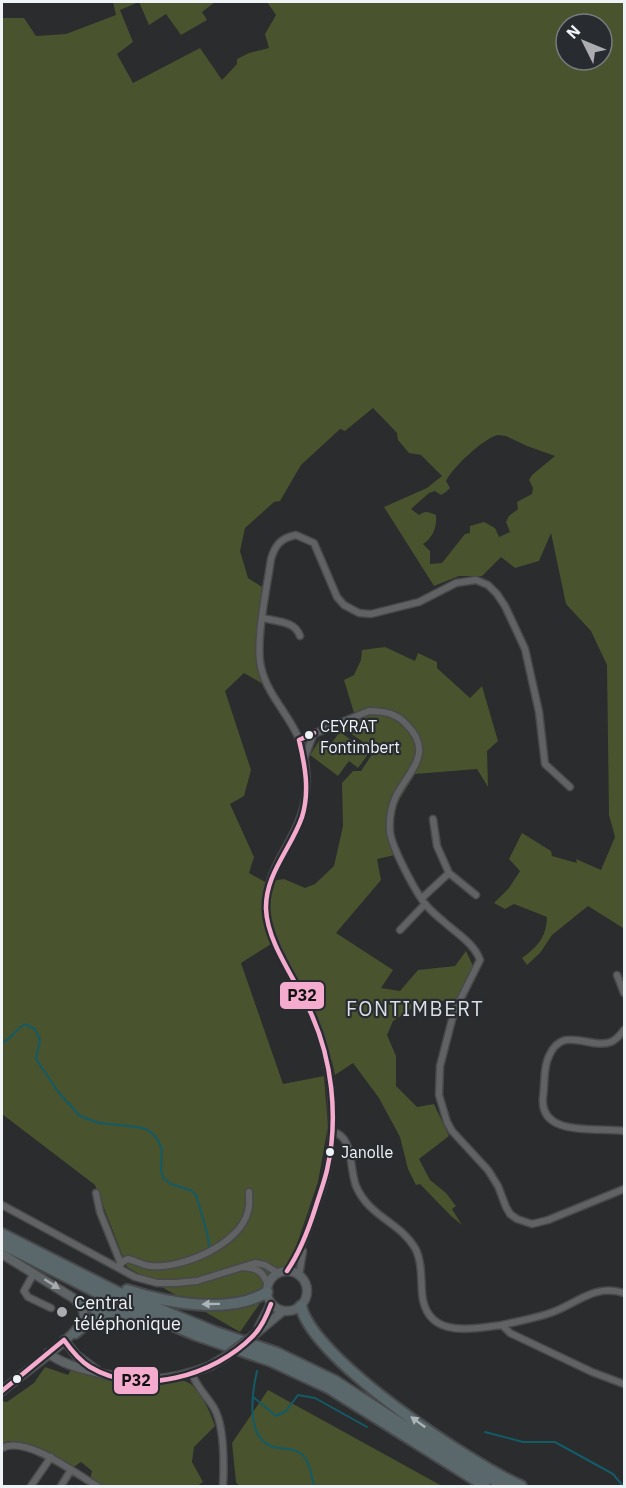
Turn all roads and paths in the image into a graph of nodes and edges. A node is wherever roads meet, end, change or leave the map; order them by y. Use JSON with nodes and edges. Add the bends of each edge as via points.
{"nodes":[{"id":1,"x":263,"y":618,"type":"junction"},
{"id":2,"x":300,"y":636,"type":"dead end"},
{"id":3,"x":314,"y":733,"type":"junction"},
{"id":4,"x":299,"y":740,"type":"junction"},
{"id":5,"x":304,"y":759,"type":"junction"},
{"id":6,"x":570,"y":787,"type":"dead end"},
{"id":7,"x":433,"y":819,"type":"dead end"},
{"id":8,"x":449,"y":873,"type":"junction"},
{"id":9,"x":476,"y":895,"type":"dead end"},
{"id":10,"x":424,"y":901,"type":"junction"},
{"id":11,"x":400,"y":930,"type":"dead end"},
{"id":12,"x":617,"y":975,"type":"dead end"},
{"id":13,"x":624,"y":993,"type":"edge"},
{"id":14,"x":624,"y":1030,"type":"edge"},
{"id":15,"x":624,"y":1131,"type":"edge"},
{"id":16,"x":332,"y":1132,"type":"junction"},
{"id":17,"x":624,"y":1189,"type":"edge"},
{"id":18,"x":249,"y":1192,"type":"dead end"},
{"id":19,"x":96,"y":1193,"type":"dead end"},
{"id":20,"x":2,"y":1205,"type":"edge"},
{"id":21,"x":2,"y":1234,"type":"edge"},
{"id":22,"x":305,"y":1239,"type":"junction"},
{"id":23,"x":2,"y":1244,"type":"edge"},
{"id":24,"x":2,"y":1254,"type":"edge"},
{"id":25,"x":120,"y":1263,"type":"junction"},
{"id":26,"x":239,"y":1267,"type":"junction"},
{"id":27,"x":123,"y":1270,"type":"junction"},
{"id":28,"x":283,"y":1272,"type":"junction"},
{"id":29,"x":34,"y":1273,"type":"junction"},
{"id":30,"x":299,"y":1276,"type":"junction"},
{"id":31,"x":93,"y":1281,"type":"junction"},
{"id":32,"x":267,"y":1289,"type":"junction"},
{"id":33,"x":624,"y":1293,"type":"edge"},
{"id":34,"x":78,"y":1301,"type":"junction"},
{"id":35,"x":271,"y":1304,"type":"junction"},
{"id":36,"x":301,"y":1306,"type":"junction"},
{"id":37,"x":51,"y":1308,"type":"dead end"},
{"id":38,"x":284,"y":1311,"type":"junction"},
{"id":39,"x":104,"y":1312,"type":"junction"},
{"id":40,"x":502,"y":1324,"type":"junction"},
{"id":41,"x":75,"y":1333,"type":"junction"},
{"id":42,"x":196,"y":1335,"type":"junction"},
{"id":43,"x":254,"y":1335,"type":"junction"},
{"id":44,"x":64,"y":1340,"type":"junction"},
{"id":45,"x":48,"y":1353,"type":"junction"},
{"id":46,"x":192,"y":1373,"type":"junction"},
{"id":47,"x":110,"y":1376,"type":"junction"},
{"id":48,"x":624,"y":1384,"type":"edge"},
{"id":49,"x":2,"y":1391,"type":"edge"},
{"id":50,"x":2,"y":1448,"type":"edge"},
{"id":51,"x":51,"y":1457,"type":"junction"},
{"id":52,"x":71,"y":1470,"type":"junction"},
{"id":53,"x":31,"y":1486,"type":"edge"},
{"id":54,"x":61,"y":1486,"type":"edge"},
{"id":55,"x":97,"y":1486,"type":"edge"},
{"id":56,"x":223,"y":1486,"type":"edge"},
{"id":57,"x":485,"y":1486,"type":"edge"},
{"id":58,"x":504,"y":1486,"type":"edge"},
{"id":59,"x":521,"y":1486,"type":"edge"}],
"edges":[{"from":1,"to":2,"type":"street","via":[[293,625]]},
{"from":1,"to":4,"type":"street","via":[[261,668],[267,686]]},
{"from":1,"to":6,"type":"street","via":[[274,549],[280,541],[296,535],[314,543],[337,597],[359,613],[371,614],[419,602],[456,583],[476,580],[488,585],[505,606],[525,649],[540,712],[545,764]]},
{"from":3,"to":4,"type":"street"},
{"from":3,"to":5,"type":"street"},
{"from":3,"to":10,"type":"street","via":[[369,711],[391,712],[410,727],[418,745],[417,763],[395,797],[390,832],[393,845]]},
{"from":4,"to":5,"type":"street"},
{"from":5,"to":16,"type":"street","via":[[303,810],[298,828],[270,880],[266,913],[323,1045],[330,1083]]},
{"from":7,"to":8,"type":"street","via":[[437,846]]},
{"from":8,"to":9,"type":"street"},
{"from":8,"to":10,"type":"street"},
{"from":10,"to":11,"type":"street"},
{"from":10,"to":17,"type":"street","via":[[472,946],[480,960],[454,1012],[440,1066],[438,1095],[452,1131],[488,1170],[510,1214],[517,1219],[532,1224],[548,1220]]},
{"from":12,"to":13,"type":"street"},
{"from":14,"to":15,"type":"street","via":[[611,1042],[574,1038],[560,1042],[548,1057],[543,1106],[548,1118],[565,1128]]},
{"from":16,"to":22,"type":"street","via":[[327,1171]]},
{"from":16,"to":40,"type":"street","via":[[346,1141],[352,1174],[363,1200],[401,1232],[416,1251],[422,1296],[432,1317],[446,1328],[455,1329]]},
{"from":18,"to":25,"type":"street","via":[[248,1213],[240,1229],[216,1250],[180,1263],[152,1267],[129,1259]]},
{"from":19,"to":25,"type":"street"},
{"from":20,"to":27,"type":"street"},
{"from":21,"to":31,"type":"highway"},
{"from":22,"to":28,"type":"street","via":[[297,1258]]},
{"from":22,"to":30,"type":"street"},
{"from":23,"to":42,"type":"highway","via":[[114,1301]]},
{"from":24,"to":29,"type":"street"},
{"from":25,"to":27,"type":"street"},
{"from":26,"to":27,"type":"street","via":[[197,1281],[176,1283],[158,1283]]},
{"from":26,"to":28,"type":"street","via":[[255,1263]]},
{"from":26,"to":32,"type":"street","via":[[259,1270],[264,1274]]},
{"from":28,"to":30,"type":"street"},
{"from":28,"to":32,"type":"street","via":[[274,1276]]},
{"from":29,"to":34,"type":"street","one_way":true},
{"from":29,"to":37,"type":"street","via":[[24,1292]]},
{"from":30,"to":36,"type":"street","via":[[307,1290]]},
{"from":32,"to":31,"type":"highway","one_way":true,"via":[[255,1300],[204,1304],[164,1300]]},
{"from":31,"to":58,"type":"highway","via":[[163,1312],[277,1353],[334,1381]]},
{"from":32,"to":35,"type":"street"},
{"from":33,"to":40,"type":"street","via":[[595,1292],[552,1312]]},
{"from":34,"to":39,"type":"highway"},
{"from":34,"to":41,"type":"street","via":[[84,1316]]},
{"from":35,"to":38,"type":"street"},
{"from":35,"to":43,"type":"street"},
{"from":36,"to":38,"type":"street"},
{"from":59,"to":36,"type":"highway","one_way":true,"via":[[456,1449],[367,1385],[308,1324]]},
{"from":38,"to":43,"type":"street"},
{"from":39,"to":41,"type":"highway"},
{"from":39,"to":42,"type":"highway","via":[[125,1313]]},
{"from":40,"to":48,"type":"street","via":[[510,1333]]},
{"from":41,"to":44,"type":"street"},
{"from":42,"to":57,"type":"highway","via":[[272,1360],[329,1388]]},
{"from":43,"to":46,"type":"street","bridge":true,"via":[[228,1355]]},
{"from":44,"to":45,"type":"street"},
{"from":44,"to":47,"type":"street","via":[[92,1368]]},
{"from":45,"to":47,"type":"street","via":[[78,1368]]},
{"from":45,"to":49,"type":"street"},
{"from":46,"to":47,"type":"street","via":[[144,1381]]},
{"from":46,"to":56,"type":"street","via":[[215,1410],[223,1444]]},
{"from":50,"to":51,"type":"street","via":[[10,1444]]},
{"from":51,"to":52,"type":"street"},
{"from":51,"to":53,"type":"street"},
{"from":52,"to":54,"type":"street"},
{"from":52,"to":55,"type":"street"}]}
